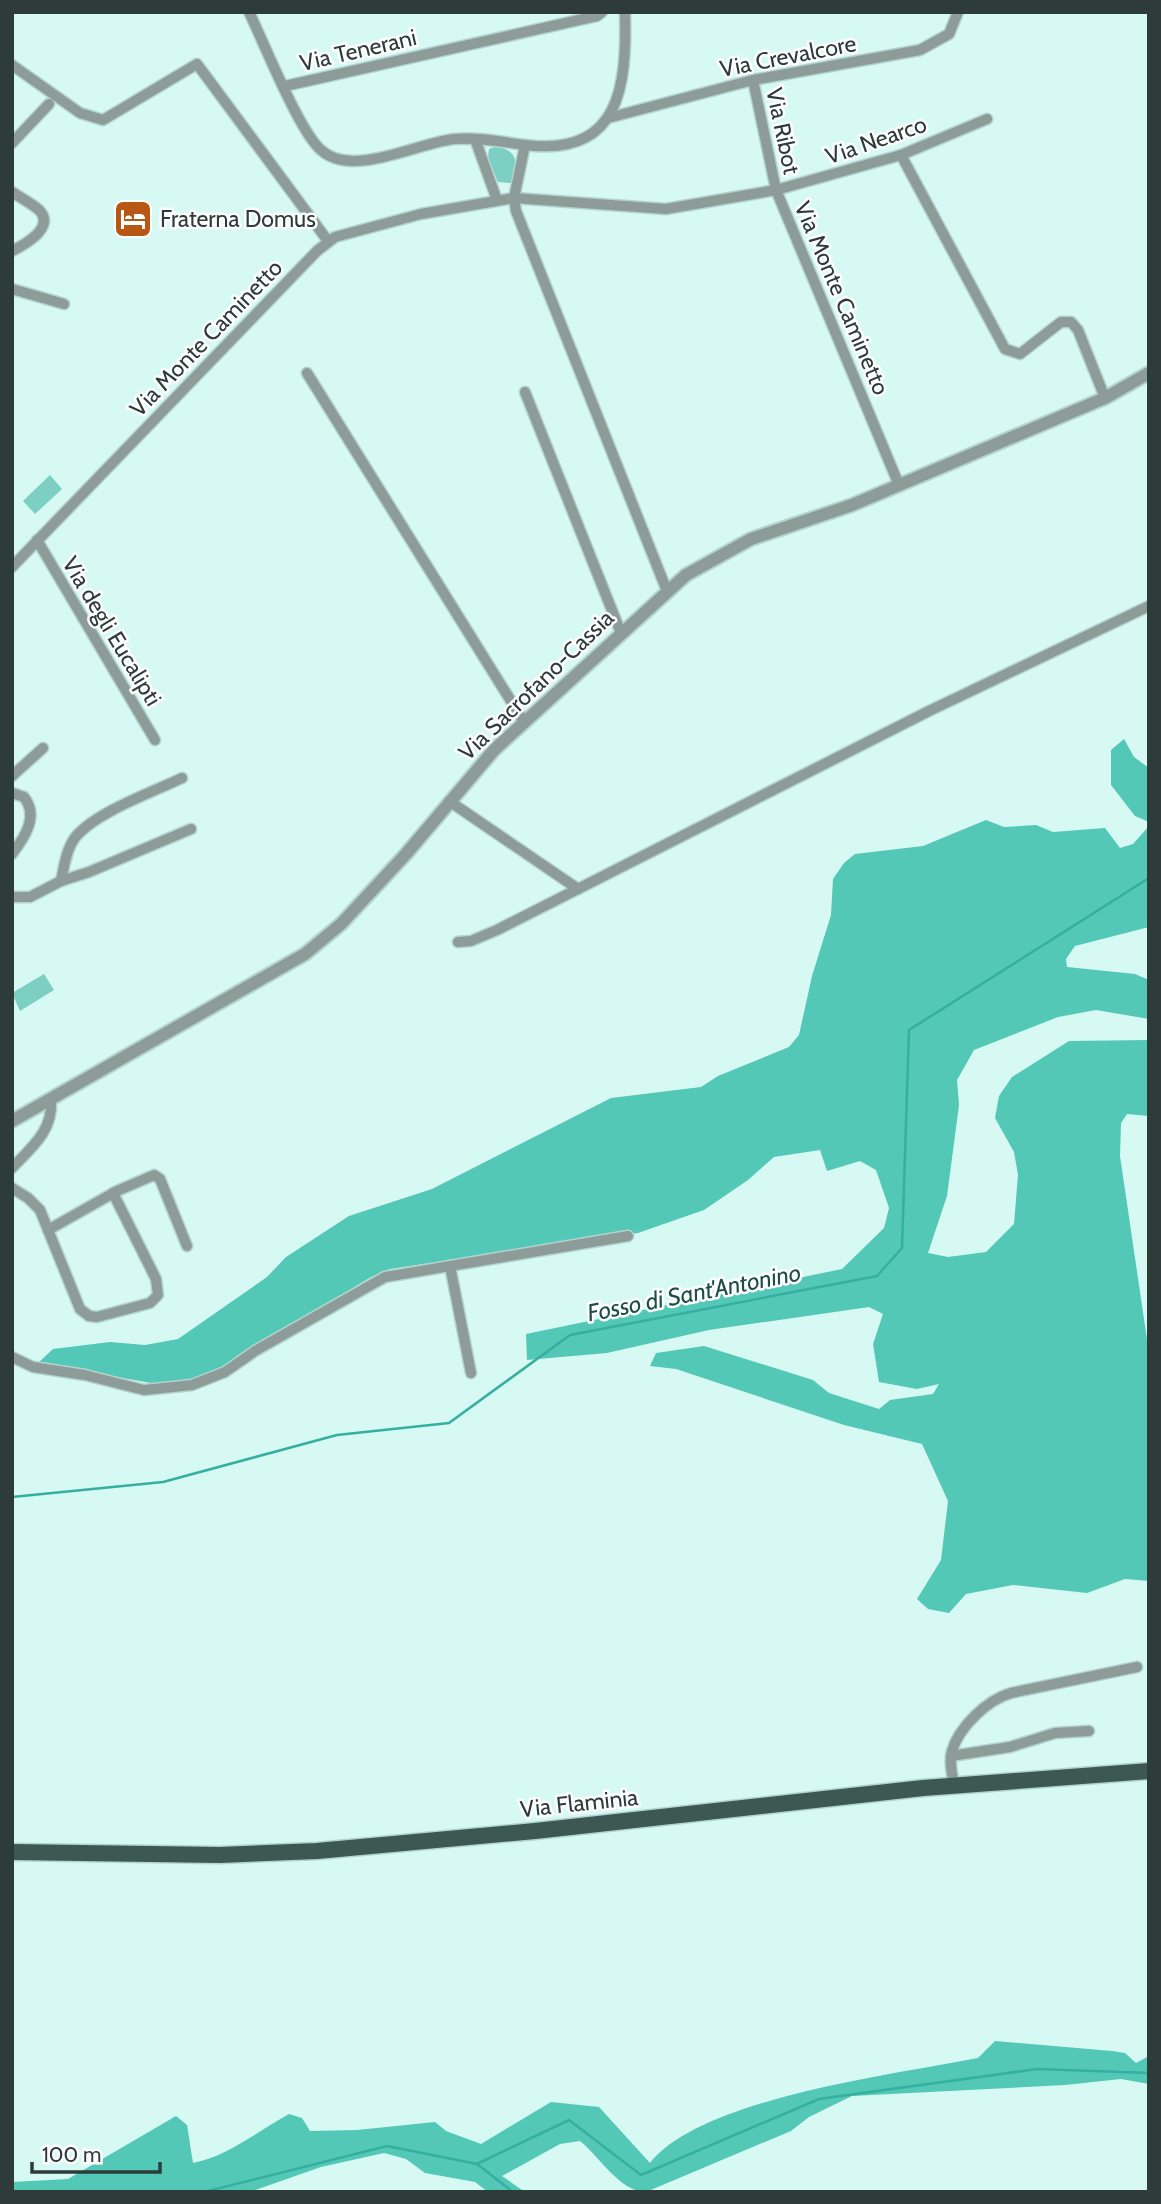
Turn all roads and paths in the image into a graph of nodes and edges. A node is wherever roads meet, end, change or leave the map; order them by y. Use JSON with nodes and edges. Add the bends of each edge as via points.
{"nodes":[{"id":1,"x":249,"y":12,"type":"edge"},
{"id":2,"x":602,"y":12,"type":"edge"},
{"id":3,"x":625,"y":12,"type":"edge"},
{"id":4,"x":958,"y":12,"type":"edge"},
{"id":5,"x":12,"y":65,"type":"edge"},
{"id":6,"x":753,"y":80,"type":"junction"},
{"id":7,"x":285,"y":86,"type":"junction"},
{"id":8,"x":49,"y":104,"type":"dead end"},
{"id":9,"x":608,"y":118,"type":"junction"},
{"id":10,"x":987,"y":119,"type":"dead end"},
{"id":11,"x":475,"y":139,"type":"junction"},
{"id":12,"x":12,"y":143,"type":"edge"},
{"id":13,"x":525,"y":145,"type":"junction"},
{"id":14,"x":901,"y":155,"type":"junction"},
{"id":15,"x":776,"y":190,"type":"junction"},
{"id":16,"x":12,"y":192,"type":"edge"},
{"id":17,"x":514,"y":198,"type":"junction"},
{"id":18,"x":497,"y":200,"type":"junction"},
{"id":19,"x":328,"y":241,"type":"junction"},
{"id":20,"x":12,"y":251,"type":"edge"},
{"id":21,"x":12,"y":289,"type":"edge"},
{"id":22,"x":64,"y":304,"type":"dead end"},
{"id":23,"x":306,"y":373,"type":"dead end"},
{"id":24,"x":1149,"y":373,"type":"edge"},
{"id":25,"x":525,"y":392,"type":"dead end"},
{"id":26,"x":1105,"y":398,"type":"junction"},
{"id":27,"x":899,"y":485,"type":"junction"},
{"id":28,"x":37,"y":540,"type":"junction"},
{"id":29,"x":12,"y":567,"type":"edge"},
{"id":30,"x":667,"y":591,"type":"junction"},
{"id":31,"x":1149,"y":606,"type":"edge"},
{"id":32,"x":621,"y":633,"type":"junction"},
{"id":33,"x":524,"y":722,"type":"junction"},
{"id":34,"x":155,"y":740,"type":"dead end"},
{"id":35,"x":43,"y":748,"type":"dead end"},
{"id":36,"x":12,"y":776,"type":"edge"},
{"id":37,"x":183,"y":778,"type":"dead end"},
{"id":38,"x":12,"y":793,"type":"edge"},
{"id":39,"x":449,"y":801,"type":"junction"},
{"id":40,"x":191,"y":829,"type":"dead end"},
{"id":41,"x":12,"y":854,"type":"edge"},
{"id":42,"x":61,"y":881,"type":"junction"},
{"id":43,"x":578,"y":889,"type":"junction"},
{"id":44,"x":12,"y":897,"type":"edge"},
{"id":45,"x":458,"y":942,"type":"dead end"},
{"id":46,"x":51,"y":1101,"type":"junction"},
{"id":47,"x":12,"y":1121,"type":"edge"},
{"id":48,"x":12,"y":1168,"type":"edge"},
{"id":49,"x":12,"y":1188,"type":"edge"},
{"id":50,"x":113,"y":1193,"type":"junction"},
{"id":51,"x":48,"y":1230,"type":"junction"},
{"id":52,"x":628,"y":1236,"type":"dead end"},
{"id":53,"x":187,"y":1246,"type":"dead end"},
{"id":54,"x":450,"y":1266,"type":"junction"},
{"id":55,"x":12,"y":1357,"type":"edge"},
{"id":56,"x":471,"y":1374,"type":"dead end"},
{"id":57,"x":1138,"y":1667,"type":"dead end"},
{"id":58,"x":1088,"y":1731,"type":"dead end"},
{"id":59,"x":951,"y":1756,"type":"junction"},
{"id":60,"x":1149,"y":1772,"type":"edge"},
{"id":61,"x":954,"y":1785,"type":"junction"},
{"id":62,"x":12,"y":1852,"type":"edge"}],
"edges":[{"from":1,"to":7,"type":"street"},
{"from":2,"to":7,"type":"street","name":"Via Tenerani"},
{"from":3,"to":9,"type":"street","name":"Via Crevalcore","via":[[623,81]]},
{"from":4,"to":6,"type":"street","name":"Via Crevalcore","via":[[951,32],[925,48]]},
{"from":5,"to":19,"type":"street","via":[[80,113],[103,120],[197,64]]},
{"from":6,"to":9,"type":"street","name":"Via Crevalcore"},
{"from":6,"to":15,"type":"street","name":"Via Ribot"},
{"from":7,"to":11,"type":"street","name":"Via Crevalcore","via":[[310,136],[335,159],[368,159],[444,140]]},
{"from":8,"to":12,"type":"street"},
{"from":9,"to":13,"type":"street","name":"Via Crevalcore","via":[[592,135],[575,143]]},
{"from":10,"to":14,"type":"street","name":"Via Nearco"},
{"from":11,"to":13,"type":"street","name":"Via Crevalcore"},
{"from":11,"to":18,"type":"street"},
{"from":13,"to":17,"type":"street"},
{"from":14,"to":15,"type":"street","name":"Via Nearco"},
{"from":14,"to":26,"type":"street","via":[[1004,349],[1020,354],[1061,323],[1071,323]]},
{"from":15,"to":17,"type":"street","name":"Via Monte Caminetto","via":[[666,209]]},
{"from":15,"to":27,"type":"street","name":"Via Monte Caminetto"},
{"from":16,"to":20,"type":"street","via":[[44,218],[28,244]]},
{"from":17,"to":18,"type":"street","name":"Via Monte Caminetto"},
{"from":17,"to":30,"type":"street"},
{"from":18,"to":19,"type":"street","name":"Via Monte Caminetto","via":[[421,214]]},
{"from":19,"to":28,"type":"street","name":"Via Monte Caminetto"},
{"from":21,"to":22,"type":"street"},
{"from":23,"to":33,"type":"street"},
{"from":24,"to":26,"type":"street","name":"Via Sacrofano-Cassia"},
{"from":25,"to":32,"type":"street"},
{"from":26,"to":27,"type":"street","name":"Via Sacrofano-Cassia"},
{"from":27,"to":30,"type":"street","name":"Via Sacrofano-Cassia","via":[[751,539],[713,558]]},
{"from":28,"to":29,"type":"street","name":"Via Monte Caminetto"},
{"from":28,"to":34,"type":"street","name":"Via degli Eucalipti"},
{"from":30,"to":32,"type":"street","name":"Via Sacrofano-Cassia"},
{"from":31,"to":43,"type":"street","via":[[929,711]]},
{"from":32,"to":33,"type":"street","name":"Via Sacrofano-Cassia"},
{"from":33,"to":39,"type":"street","name":"Via Sacrofano-Cassia"},
{"from":35,"to":36,"type":"street"},
{"from":37,"to":42,"type":"street","via":[[81,832],[69,848]]},
{"from":38,"to":41,"type":"street","via":[[24,797],[31,813],[25,836]]},
{"from":39,"to":43,"type":"street"},
{"from":39,"to":46,"type":"street","name":"Via Sacrofano-Cassia","via":[[341,924],[305,954]]},
{"from":40,"to":42,"type":"street"},
{"from":42,"to":44,"type":"street","via":[[30,897]]},
{"from":43,"to":45,"type":"street","via":[[477,939]]},
{"from":46,"to":47,"type":"street","name":"Via Sacrofano-Cassia"},
{"from":46,"to":48,"type":"street","via":[[49,1123],[35,1146]]},
{"from":49,"to":51,"type":"street","via":[[35,1203]]},
{"from":50,"to":51,"type":"street"},
{"from":50,"to":51,"type":"street","via":[[156,1279],[158,1295],[150,1303],[97,1317],[85,1314]]},
{"from":50,"to":53,"type":"street","via":[[157,1176]]},
{"from":52,"to":54,"type":"street"},
{"from":54,"to":55,"type":"street","via":[[374,1281],[225,1372],[192,1385],[144,1390],[85,1374],[33,1367]]},
{"from":54,"to":56,"type":"street"},
{"from":57,"to":59,"type":"street","via":[[999,1698],[974,1719]]},
{"from":58,"to":59,"type":"street","via":[[1055,1733],[1010,1747]]},
{"from":59,"to":61,"type":"street"},
{"from":60,"to":61,"type":"main road","name":"Via Flaminia"},
{"from":61,"to":62,"type":"main road","name":"Via Flaminia","via":[[317,1851],[206,1855]]}]}
